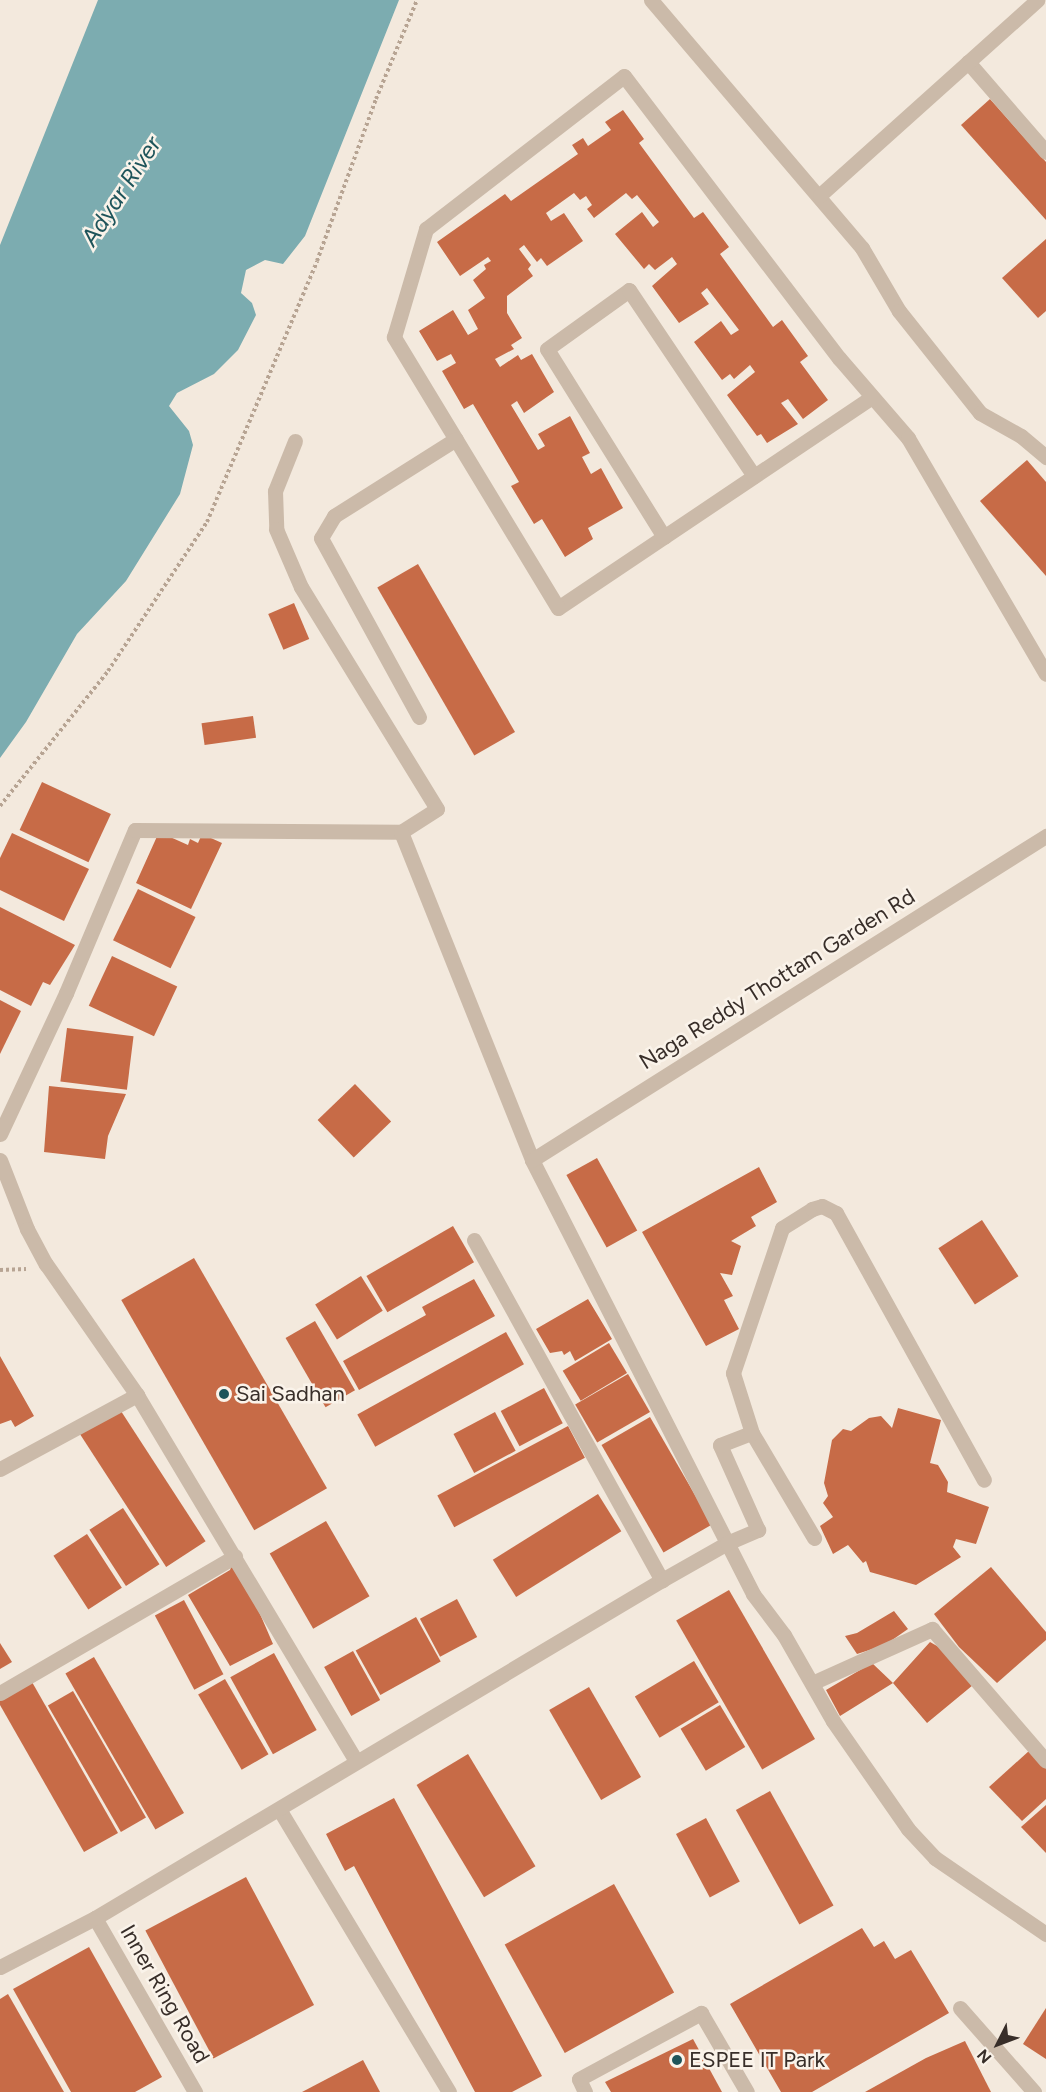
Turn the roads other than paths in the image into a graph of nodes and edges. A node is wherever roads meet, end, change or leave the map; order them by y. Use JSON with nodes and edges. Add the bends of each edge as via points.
{"nodes":[{"id":1,"x":651,"y":0,"type":"edge"},
{"id":2,"x":1036,"y":0,"type":"edge"},
{"id":3,"x":968,"y":62,"type":"junction"},
{"id":4,"x":1046,"y":152,"type":"edge"},
{"id":5,"x":820,"y":195,"type":"junction"},
{"id":6,"x":873,"y":397,"type":"junction"},
{"id":7,"x":456,"y":439,"type":"junction"},
{"id":8,"x":295,"y":441,"type":"dead end"},
{"id":9,"x":1046,"y":457,"type":"edge"},
{"id":10,"x":754,"y":476,"type":"junction"},
{"id":11,"x":664,"y":537,"type":"junction"},
{"id":12,"x":1046,"y":674,"type":"edge"},
{"id":13,"x":419,"y":717,"type":"dead end"},
{"id":14,"x":400,"y":832,"type":"junction"},
{"id":15,"x":1046,"y":836,"type":"edge"},
{"id":16,"x":0,"y":1134,"type":"edge"},
{"id":17,"x":0,"y":1160,"type":"edge"},
{"id":18,"x":532,"y":1160,"type":"junction"},
{"id":19,"x":474,"y":1240,"type":"dead end"},
{"id":20,"x":137,"y":1395,"type":"junction"},
{"id":21,"x":752,"y":1433,"type":"junction"},
{"id":22,"x":0,"y":1469,"type":"edge"},
{"id":23,"x":984,"y":1480,"type":"dead end"},
{"id":24,"x":814,"y":1538,"type":"dead end"},
{"id":25,"x":727,"y":1543,"type":"junction"},
{"id":26,"x":235,"y":1556,"type":"junction"},
{"id":27,"x":662,"y":1580,"type":"junction"},
{"id":28,"x":812,"y":1683,"type":"junction"},
{"id":29,"x":0,"y":1693,"type":"edge"},
{"id":30,"x":356,"y":1761,"type":"junction"},
{"id":31,"x":1046,"y":1761,"type":"edge"},
{"id":32,"x":279,"y":1809,"type":"junction"},
{"id":33,"x":95,"y":1918,"type":"junction"},
{"id":34,"x":1046,"y":1934,"type":"edge"},
{"id":35,"x":0,"y":1968,"type":"edge"},
{"id":36,"x":960,"y":2008,"type":"dead end"},
{"id":37,"x":195,"y":2092,"type":"edge"},
{"id":38,"x":449,"y":2092,"type":"edge"},
{"id":39,"x":585,"y":2092,"type":"edge"},
{"id":40,"x":747,"y":2092,"type":"edge"},
{"id":41,"x":1034,"y":2092,"type":"edge"}],
"edges":[{"from":1,"to":5,"type":"street"},
{"from":2,"to":3,"type":"street"},
{"from":3,"to":4,"type":"street"},
{"from":3,"to":5,"type":"street"},
{"from":5,"to":9,"type":"street","via":[[862,248],[899,311],[980,413],[1021,436]]},
{"from":6,"to":7,"type":"street","via":[[624,76],[426,229],[394,337]]},
{"from":6,"to":10,"type":"street"},
{"from":6,"to":12,"type":"street","via":[[908,438]]},
{"from":7,"to":11,"type":"street","via":[[558,608]]},
{"from":7,"to":13,"type":"street","via":[[334,516],[321,537]]},
{"from":8,"to":14,"type":"street","via":[[275,491],[276,530],[327,633],[437,809]]},
{"from":10,"to":11,"type":"street"},
{"from":10,"to":11,"type":"street","via":[[629,290],[547,349]]},
{"from":14,"to":16,"type":"street","via":[[135,830],[66,993]]},
{"from":14,"to":18,"type":"street"},
{"from":15,"to":18,"type":"street","name":"Naga Reddy Thottam Garden Rd"},
{"from":17,"to":20,"type":"street","via":[[27,1229],[46,1264]]},
{"from":18,"to":25,"type":"street"},
{"from":19,"to":27,"type":"street"},
{"from":20,"to":22,"type":"street"},
{"from":20,"to":26,"type":"street"},
{"from":21,"to":23,"type":"street","via":[[733,1373],[741,1341],[782,1228],[822,1206],[836,1213]]},
{"from":21,"to":24,"type":"street"},
{"from":21,"to":25,"type":"street","via":[[720,1445],[758,1530]]},
{"from":25,"to":27,"type":"street"},
{"from":25,"to":28,"type":"street","via":[[753,1594],[784,1635]]},
{"from":26,"to":29,"type":"street"},
{"from":26,"to":30,"type":"street"},
{"from":27,"to":30,"type":"street"},
{"from":28,"to":31,"type":"street","via":[[932,1629]]},
{"from":28,"to":34,"type":"street","via":[[908,1829],[935,1858]]},
{"from":30,"to":32,"type":"street"},
{"from":32,"to":33,"type":"street"},
{"from":32,"to":38,"type":"street"},
{"from":33,"to":35,"type":"street"},
{"from":33,"to":37,"type":"street","name":"Inner Ring Road"},
{"from":36,"to":41,"type":"street"},
{"from":39,"to":40,"type":"street","via":[[579,2079],[701,2013]]}]}
